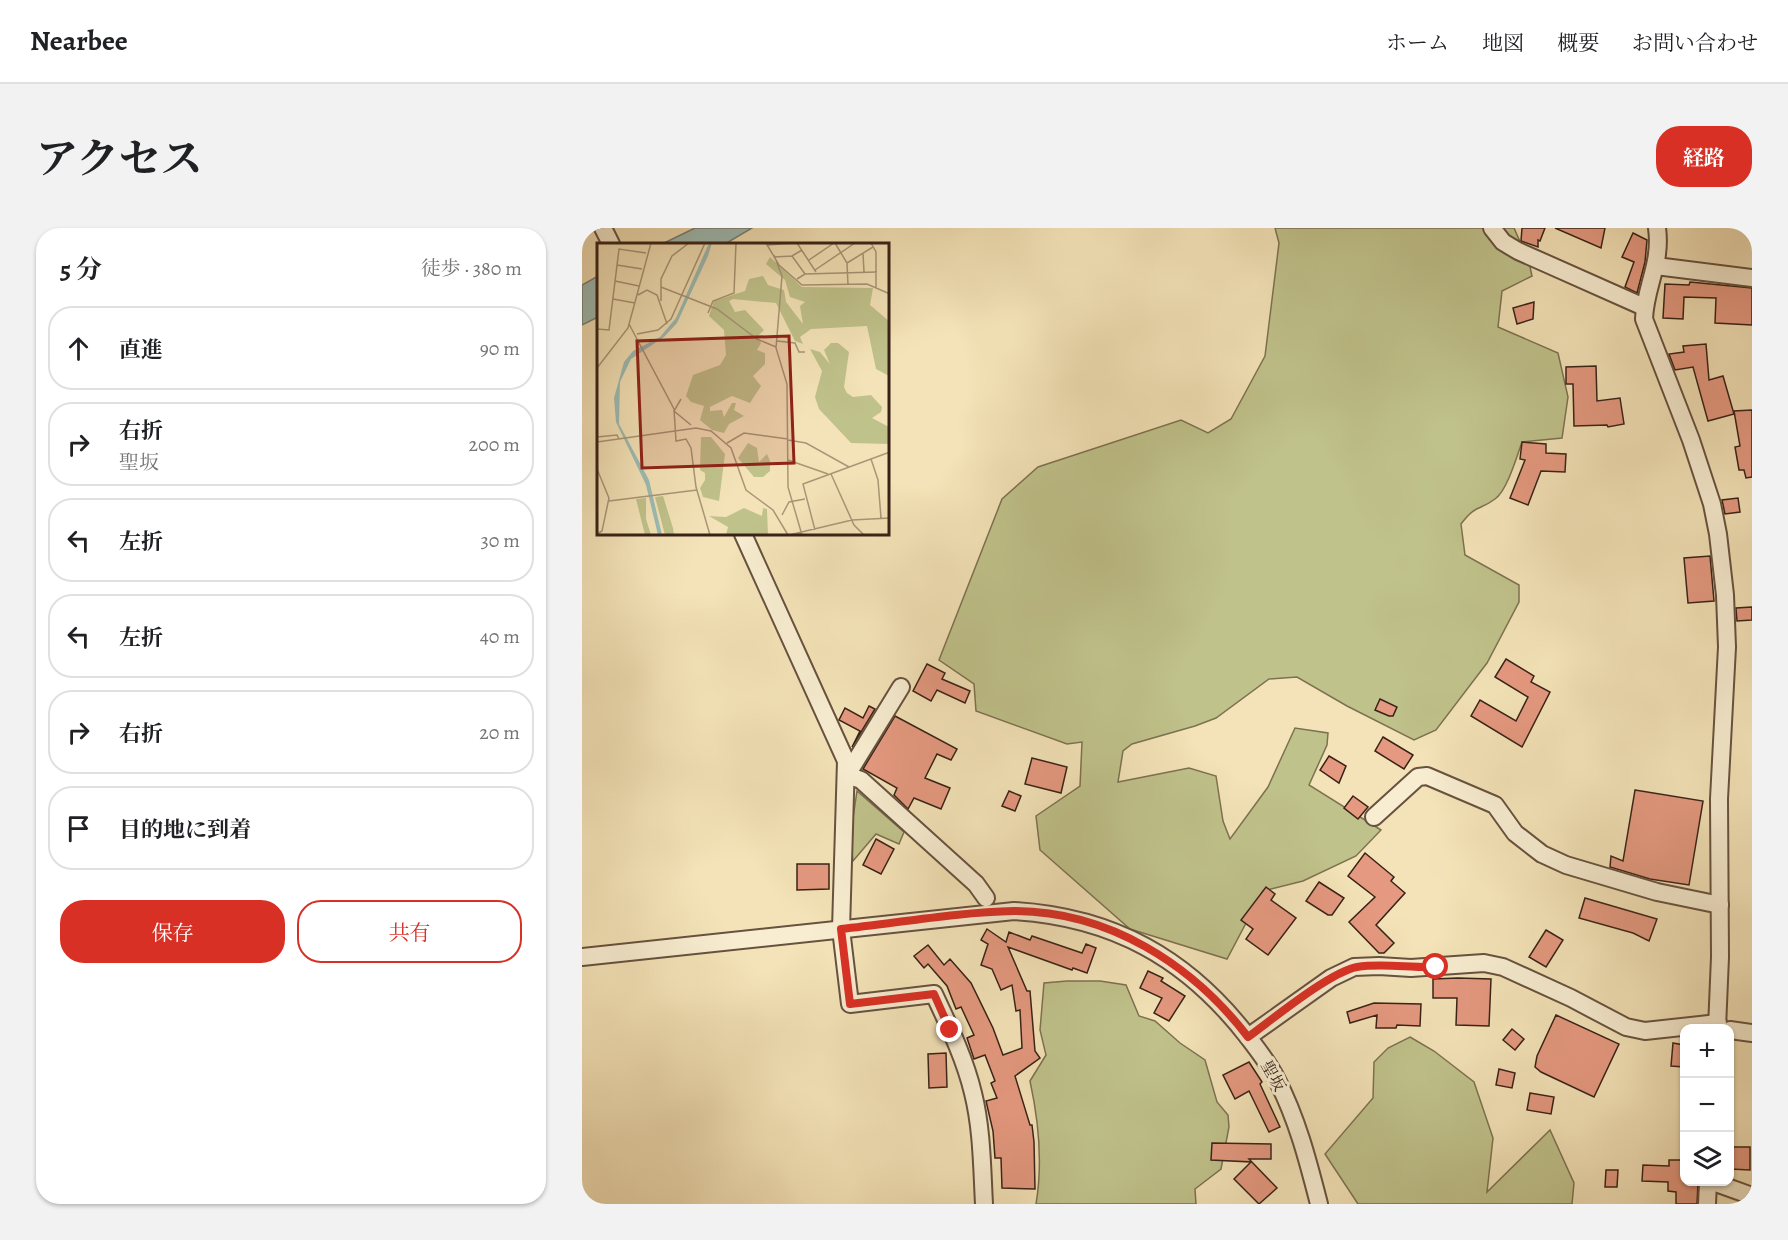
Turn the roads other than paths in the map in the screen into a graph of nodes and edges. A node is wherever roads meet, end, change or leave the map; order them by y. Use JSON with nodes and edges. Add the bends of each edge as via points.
{"nodes":[{"id":1,"x":603,"y":228,"type":"edge"},
{"id":2,"x":1492,"y":228,"type":"edge"},
{"id":3,"x":1657,"y":228,"type":"edge"},
{"id":4,"x":610,"y":243,"type":"edge"},
{"id":5,"x":1656,"y":266,"type":"junction"},
{"id":6,"x":1752,"y":278,"type":"edge"},
{"id":7,"x":1644,"y":308,"type":"junction"},
{"id":8,"x":744,"y":536,"type":"edge"},
{"id":9,"x":902,"y":687,"type":"dead end"},
{"id":10,"x":847,"y":775,"type":"junction"},
{"id":11,"x":1374,"y":817,"type":"dead end"},
{"id":12,"x":981,"y":891,"type":"dead end"},
{"id":13,"x":1720,"y":905,"type":"junction"},
{"id":14,"x":841,"y":929,"type":"junction"},
{"id":15,"x":582,"y":957,"type":"edge"},
{"id":16,"x":1720,"y":1024,"type":"edge"},
{"id":17,"x":1680,"y":1030,"type":"edge"},
{"id":18,"x":1734,"y":1030,"type":"edge"},
{"id":19,"x":1752,"y":1033,"type":"edge"},
{"id":20,"x":1248,"y":1037,"type":"junction"},
{"id":21,"x":1708,"y":1186,"type":"edge"},
{"id":22,"x":1724,"y":1186,"type":"edge"},
{"id":23,"x":1752,"y":1196,"type":"edge"},
{"id":24,"x":984,"y":1204,"type":"edge"},
{"id":25,"x":1319,"y":1204,"type":"edge"},
{"id":26,"x":1707,"y":1204,"type":"edge"}],
"edges":[{"from":1,"to":4,"type":"street"},
{"from":2,"to":7,"type":"street","via":[[1503,242],[1518,251]]},
{"from":3,"to":5,"type":"street"},
{"from":5,"to":6,"type":"street"},
{"from":5,"to":7,"type":"street"},
{"from":7,"to":13,"type":"street","via":[[1644,319],[1712,504],[1718,534],[1726,647],[1719,799]]},
{"from":8,"to":10,"type":"street","via":[[844,757]]},
{"from":9,"to":10,"type":"street"},
{"from":10,"to":12,"type":"street","via":[[861,780]]},
{"from":10,"to":14,"type":"street"},
{"from":11,"to":13,"type":"street","via":[[1418,777],[1427,776],[1495,805],[1515,833],[1542,854],[1566,865],[1657,892]]},
{"from":13,"to":16,"type":"street"},
{"from":14,"to":15,"type":"street","name":"聖坂"},
{"from":14,"to":20,"type":"street","name":"聖坂","via":[[1014,911],[1048,913],[1091,923],[1127,937],[1183,970]]},
{"from":14,"to":24,"type":"street","via":[[850,1004],[934,994],[973,1094]]},
{"from":17,"to":20,"type":"street","via":[[1626,1028],[1571,998],[1484,963],[1354,968],[1331,978]]},
{"from":18,"to":19,"type":"street"},
{"from":20,"to":25,"type":"street","name":"聖坂","via":[[1276,1077],[1291,1110]]},
{"from":21,"to":26,"type":"street"},
{"from":22,"to":23,"type":"street"}]}
